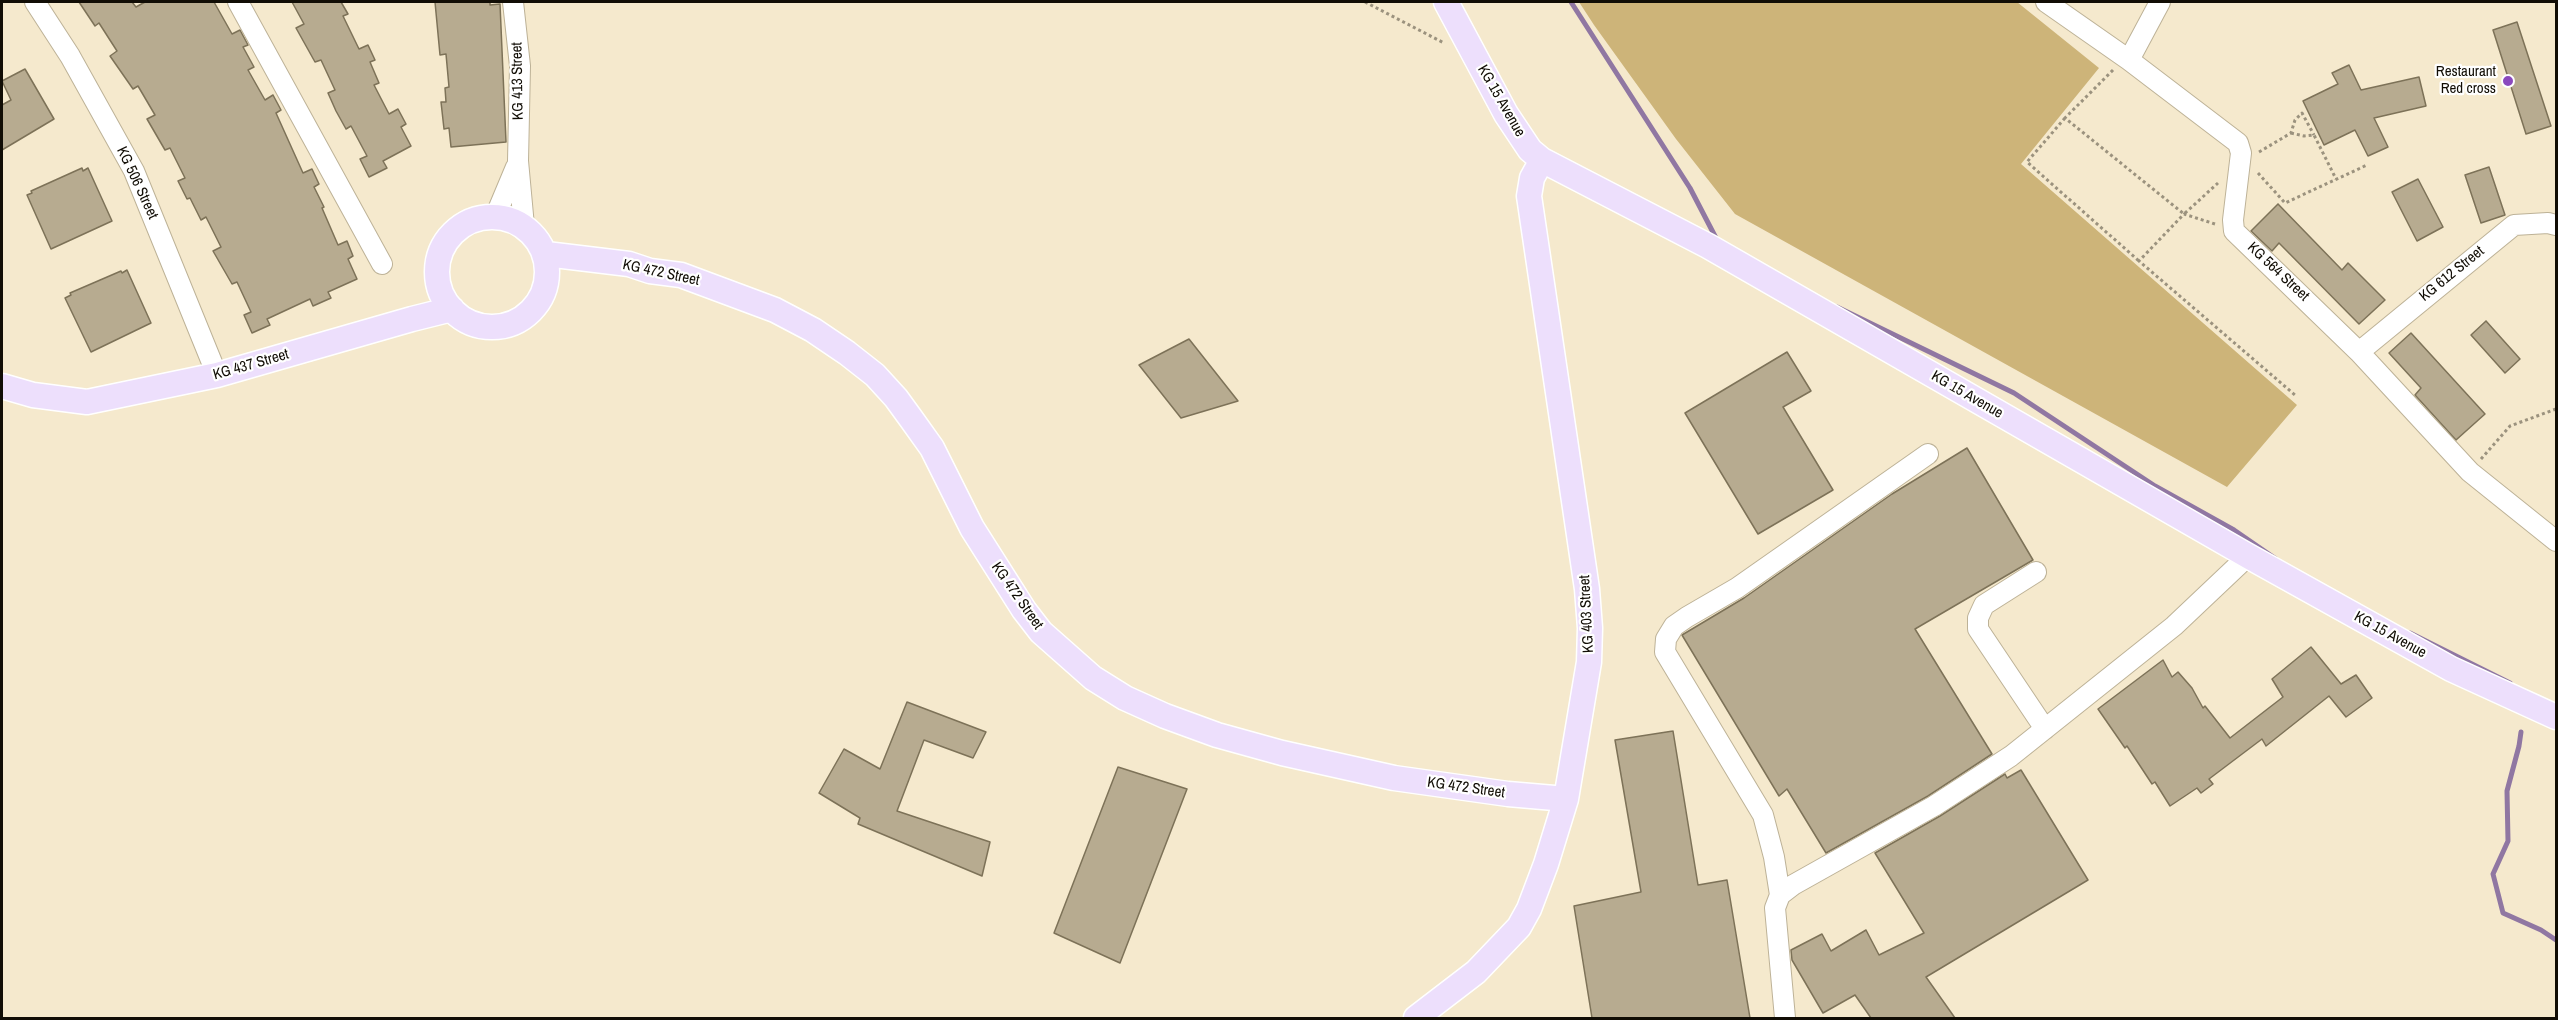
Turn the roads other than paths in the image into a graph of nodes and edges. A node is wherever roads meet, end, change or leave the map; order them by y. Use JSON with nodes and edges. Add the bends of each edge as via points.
{"nodes":[{"id":1,"x":35,"y":2,"type":"edge"},
{"id":2,"x":238,"y":2,"type":"edge"},
{"id":3,"x":513,"y":2,"type":"edge"},
{"id":4,"x":1446,"y":2,"type":"edge"},
{"id":5,"x":2046,"y":2,"type":"edge"},
{"id":6,"x":2160,"y":2,"type":"edge"},
{"id":7,"x":2127,"y":58,"type":"junction"},
{"id":8,"x":1542,"y":160,"type":"junction"},
{"id":9,"x":518,"y":161,"type":"junction"},
{"id":10,"x":495,"y":217,"type":"junction"},
{"id":11,"x":2556,"y":225,"type":"edge"},
{"id":12,"x":524,"y":226,"type":"junction"},
{"id":13,"x":546,"y":254,"type":"junction"},
{"id":14,"x":598,"y":262,"type":"junction"},
{"id":15,"x":382,"y":264,"type":"dead end"},
{"id":16,"x":437,"y":282,"type":"junction"},
{"id":17,"x":547,"y":285,"type":"junction"},
{"id":18,"x":452,"y":309,"type":"junction"},
{"id":19,"x":412,"y":319,"type":"junction"},
{"id":20,"x":2359,"y":352,"type":"junction"},
{"id":21,"x":217,"y":375,"type":"junction"},
{"id":22,"x":2,"y":386,"type":"edge"},
{"id":23,"x":1928,"y":454,"type":"dead end"},
{"id":24,"x":2556,"y":541,"type":"edge"},
{"id":25,"x":2248,"y":556,"type":"junction"},
{"id":26,"x":2036,"y":572,"type":"dead end"},
{"id":27,"x":2556,"y":717,"type":"edge"},
{"id":28,"x":2045,"y":729,"type":"junction"},
{"id":29,"x":1566,"y":799,"type":"junction"},
{"id":30,"x":1780,"y":895,"type":"junction"},
{"id":31,"x":1416,"y":1018,"type":"edge"},
{"id":32,"x":1785,"y":1018,"type":"edge"}],
"edges":[{"from":1,"to":21,"type":"street","name":"KG 506 Street","via":[[134,171]]},
{"from":2,"to":15,"type":"street"},
{"from":3,"to":9,"type":"street","name":"KG 413 Street","via":[[520,66]]},
{"from":4,"to":8,"type":"main road","name":"KG 15 Avenue","via":[[1506,114],[1530,150]]},
{"from":5,"to":7,"type":"street","name":"KG 564 Street"},
{"from":6,"to":7,"type":"street"},
{"from":7,"to":20,"type":"street","name":"KG 564 Street","via":[[2241,147],[2234,231]]},
{"from":8,"to":25,"type":"main road","name":"KG 15 Avenue","via":[[1708,246]]},
{"from":8,"to":29,"type":"main road","name":"KG 403 Street","via":[[1532,178],[1529,196],[1590,628],[1589,662]]},
{"from":9,"to":10,"type":"street","name":"KG 413 Street"},
{"from":9,"to":12,"type":"street","name":"KG 413 Street"},
{"from":10,"to":12,"type":"main road"},
{"from":10,"to":16,"type":"main road","via":[[468,222],[446,240],[437,267]]},
{"from":11,"to":20,"type":"street","name":"KG 612 Street","via":[[2514,225]]},
{"from":12,"to":13,"type":"main road"},
{"from":13,"to":14,"type":"main road","name":"KG 472 Street"},
{"from":13,"to":17,"type":"main road"},
{"from":14,"to":17,"type":"main road","name":"KG 472 Street"},
{"from":14,"to":29,"type":"main road","name":"KG 472 Street","via":[[681,275],[747,298],[813,330],[875,375],[932,448],[972,528],[1024,610],[1057,648],[1125,698],[1186,724],[1282,753],[1394,778]]},
{"from":16,"to":18,"type":"main road"},
{"from":16,"to":19,"type":"main road"},
{"from":17,"to":18,"type":"main road","via":[[528,314],[502,327],[473,324]]},
{"from":18,"to":19,"type":"main road","name":"KG 437 Street"},
{"from":19,"to":21,"type":"main road","name":"KG 437 Street"},
{"from":20,"to":24,"type":"street","name":"KG 564 Street","via":[[2470,472]]},
{"from":21,"to":22,"type":"main road","name":"KG 437 Street","via":[[87,402],[33,395]]},
{"from":23,"to":30,"type":"street","via":[[1737,588],[1674,626],[1666,639],[1665,652],[1763,815]]},
{"from":25,"to":27,"type":"main road","name":"KG 15 Avenue","via":[[2451,669]]},
{"from":25,"to":28,"type":"street","via":[[2174,626]]},
{"from":26,"to":28,"type":"street","via":[[1984,605],[1978,629]]},
{"from":28,"to":30,"type":"street","via":[[1934,806]]},
{"from":29,"to":31,"type":"main road","name":"KG 403 Street","via":[[1546,864],[1519,927],[1476,972]]},
{"from":30,"to":32,"type":"street","via":[[1775,908]]}]}
